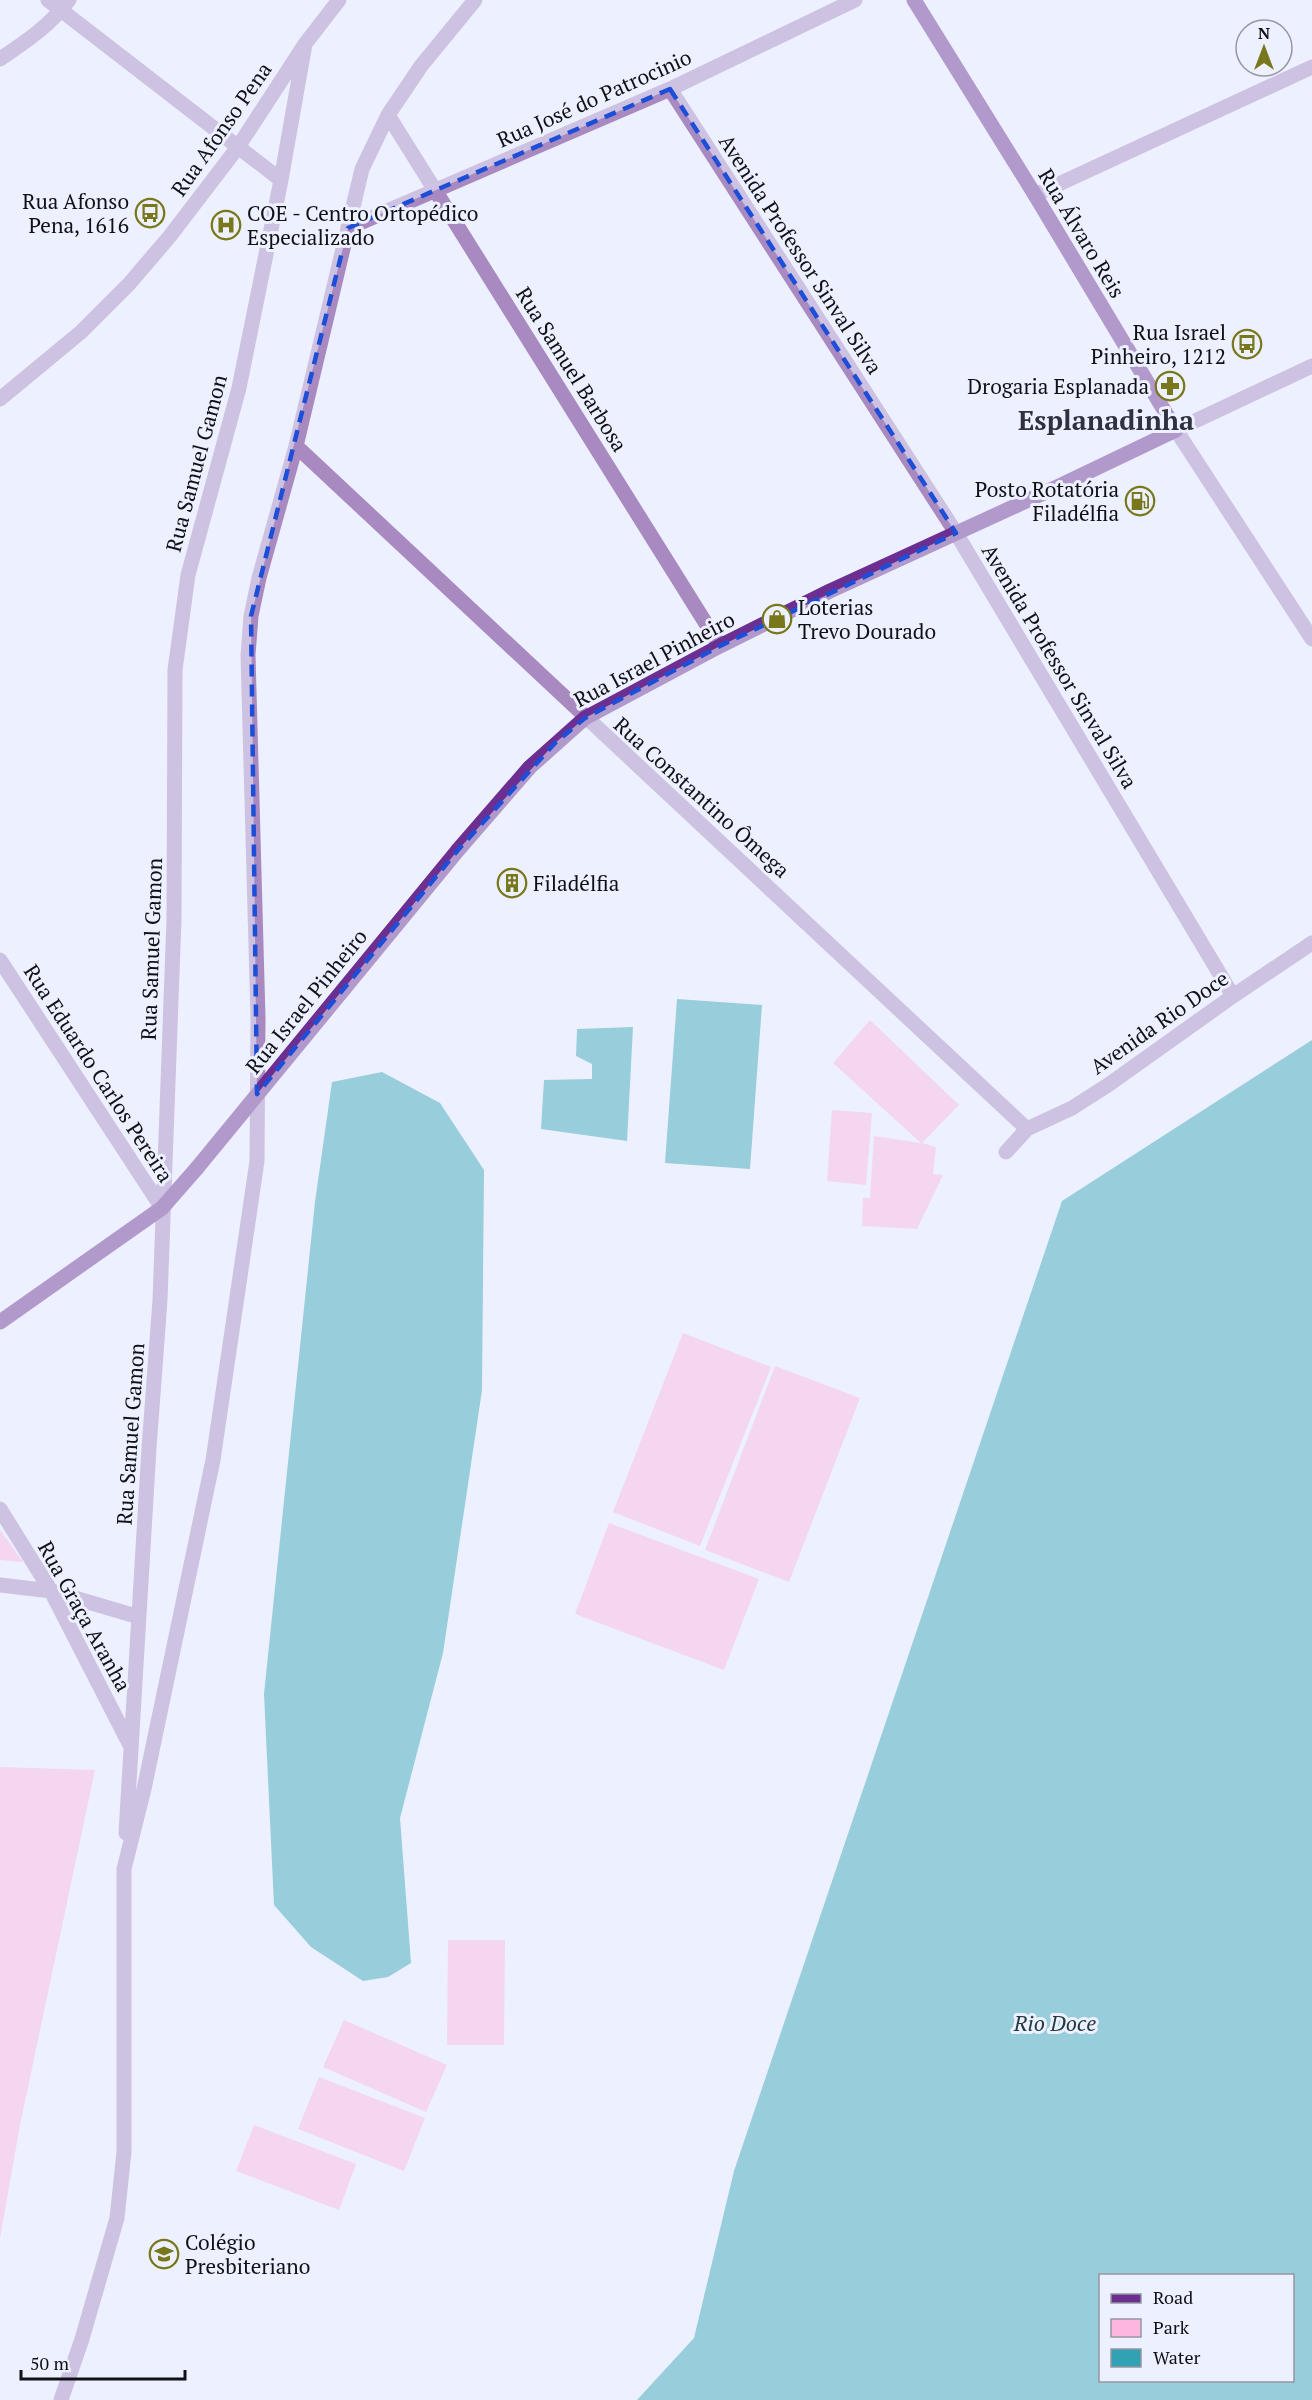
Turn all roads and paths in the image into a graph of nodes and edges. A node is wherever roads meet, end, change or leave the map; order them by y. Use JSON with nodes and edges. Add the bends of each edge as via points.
{"nodes":[{"id":1,"x":48,"y":0,"type":"edge"},
{"id":2,"x":339,"y":0,"type":"edge"},
{"id":3,"x":475,"y":0,"type":"edge"},
{"id":4,"x":855,"y":0,"type":"edge"},
{"id":5,"x":914,"y":0,"type":"edge"},
{"id":6,"x":65,"y":5,"type":"edge"},
{"id":7,"x":305,"y":44,"type":"junction"},
{"id":8,"x":0,"y":59,"type":"edge"},
{"id":9,"x":1312,"y":67,"type":"edge"},
{"id":10,"x":670,"y":89,"type":"junction"},
{"id":11,"x":388,"y":115,"type":"junction"},
{"id":12,"x":238,"y":147,"type":"junction"},
{"id":13,"x":281,"y":180,"type":"junction"},
{"id":14,"x":435,"y":190,"type":"junction"},
{"id":15,"x":1035,"y":195,"type":"junction"},
{"id":16,"x":348,"y":228,"type":"junction"},
{"id":17,"x":1312,"y":366,"type":"edge"},
{"id":18,"x":0,"y":399,"type":"edge"},
{"id":19,"x":1176,"y":430,"type":"junction"},
{"id":20,"x":296,"y":446,"type":"junction"},
{"id":21,"x":956,"y":533,"type":"junction"},
{"id":22,"x":1312,"y":639,"type":"edge"},
{"id":23,"x":720,"y":646,"type":"junction"},
{"id":24,"x":585,"y":718,"type":"junction"},
{"id":25,"x":1312,"y":943,"type":"edge"},
{"id":26,"x":0,"y":960,"type":"edge"},
{"id":27,"x":1233,"y":996,"type":"junction"},
{"id":28,"x":1027,"y":1129,"type":"junction"},
{"id":29,"x":1006,"y":1152,"type":"dead end"},
{"id":30,"x":162,"y":1208,"type":"junction"},
{"id":31,"x":0,"y":1322,"type":"edge"},
{"id":32,"x":0,"y":1509,"type":"edge"},
{"id":33,"x":0,"y":1585,"type":"edge"},
{"id":34,"x":51,"y":1591,"type":"junction"},
{"id":35,"x":139,"y":1617,"type":"junction"},
{"id":36,"x":130,"y":1745,"type":"junction"},
{"id":37,"x":124,"y":1869,"type":"junction"},
{"id":38,"x":61,"y":2400,"type":"edge"}],
"edges":[{"from":1,"to":6,"type":"street"},
{"from":2,"to":7,"type":"street","name":"Rua Afonso Pena"},
{"from":3,"to":11,"type":"street","via":[[421,66]]},
{"from":4,"to":10,"type":"street","name":"Rua José do Patrocinio"},
{"from":5,"to":15,"type":"main road","name":"Rua Álvaro Reis"},
{"from":6,"to":8,"type":"street"},
{"from":6,"to":12,"type":"street"},
{"from":7,"to":12,"type":"street","name":"Rua Afonso Pena"},
{"from":7,"to":13,"type":"street","name":"Rua Samuel Gamon"},
{"from":9,"to":15,"type":"street"},
{"from":10,"to":14,"type":"street","name":"Rua José do Patrocinio"},
{"from":10,"to":21,"type":"street","name":"Avenida Professor Sinval Silva"},
{"from":11,"to":14,"type":"street","name":"Rua Samuel Barbosa"},
{"from":11,"to":16,"type":"street","via":[[362,168]]},
{"from":12,"to":13,"type":"street"},
{"from":12,"to":18,"type":"street","name":"Rua Afonso Pena","via":[[129,284],[81,332]]},
{"from":13,"to":30,"type":"street","name":"Rua Samuel Gamon","via":[[239,388],[188,575],[175,670],[174,919]]},
{"from":14,"to":16,"type":"street","name":"Rua José do Patrocinio"},
{"from":14,"to":23,"type":"street","name":"Rua Samuel Barbosa"},
{"from":15,"to":19,"type":"main road","name":"Rua Álvaro Reis"},
{"from":16,"to":20,"type":"street"},
{"from":17,"to":19,"type":"street","name":"Rua Israel Pinheiro"},
{"from":19,"to":21,"type":"main road","name":"Rua Israel Pinheiro"},
{"from":19,"to":22,"type":"street","name":"Rua Álvaro Reis"},
{"from":20,"to":24,"type":"street","name":"Rua Constantino Ômega"},
{"from":20,"to":37,"type":"street","via":[[259,578],[248,655],[258,1018],[257,1161],[213,1460]]},
{"from":21,"to":23,"type":"main road","name":"Rua Israel Pinheiro"},
{"from":21,"to":27,"type":"street","name":"Avenida Professor Sinval Silva"},
{"from":23,"to":24,"type":"main road","name":"Rua Israel Pinheiro"},
{"from":24,"to":28,"type":"street","name":"Rua Constantino Ômega"},
{"from":24,"to":30,"type":"main road","name":"Rua Israel Pinheiro","bridge":true,"via":[[530,767],[458,850]]},
{"from":25,"to":27,"type":"street","name":"Avenida Rio Doce"},
{"from":26,"to":30,"type":"street","name":"Rua Eduardo Carlos Pereira"},
{"from":27,"to":28,"type":"street","name":"Avenida Rio Doce","via":[[1108,1085],[1072,1108]]},
{"from":28,"to":29,"type":"street"},
{"from":30,"to":31,"type":"main road","name":"Rua Israel Pinheiro"},
{"from":30,"to":35,"type":"street","name":"Rua Samuel Gamon","via":[[160,1300]]},
{"from":32,"to":34,"type":"street","name":"Rua Graça Aranha"},
{"from":33,"to":34,"type":"street"},
{"from":34,"to":35,"type":"street"},
{"from":34,"to":36,"type":"street","name":"Rua Graça Aranha"},
{"from":35,"to":36,"type":"street","name":"Rua Samuel Gamon"},
{"from":36,"to":37,"type":"street","name":"Rua Samuel Gamon"},
{"from":37,"to":38,"type":"street","via":[[121,2183],[114,2229]]}]}
